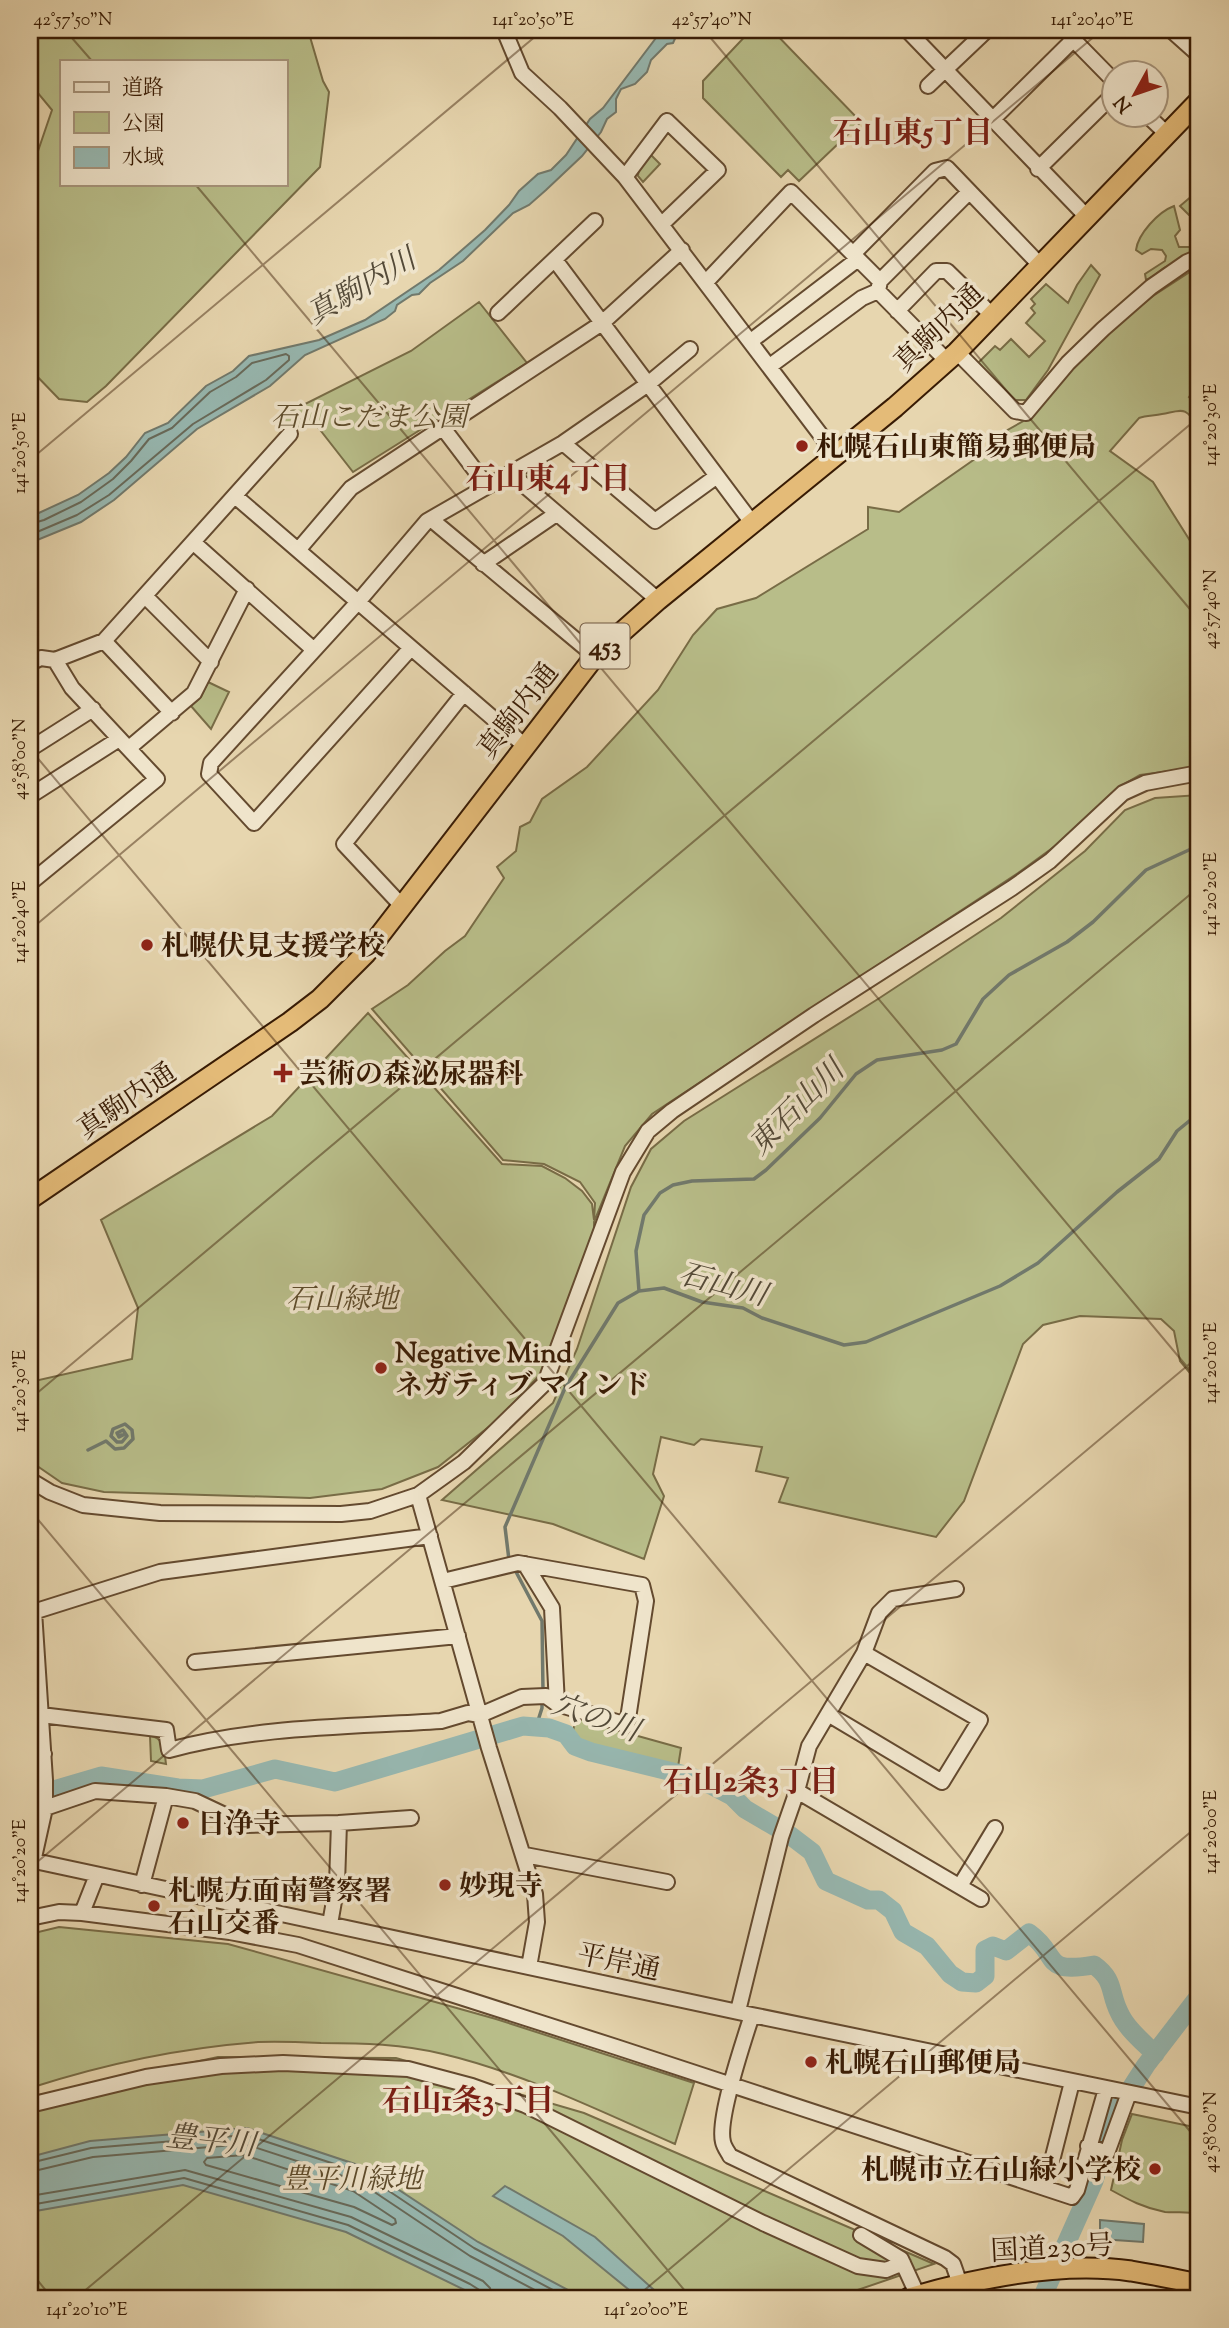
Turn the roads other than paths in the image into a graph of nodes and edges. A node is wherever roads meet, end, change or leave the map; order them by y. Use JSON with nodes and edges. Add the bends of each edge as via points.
{"nodes":[{"id":1,"x":504,"y":30,"type":"edge"},
{"id":2,"x":907,"y":30,"type":"edge"},
{"id":3,"x":987,"y":30,"type":"edge"},
{"id":4,"x":1173,"y":31,"type":"edge"},
{"id":5,"x":1069,"y":35,"type":"edge"},
{"id":6,"x":1199,"y":55,"type":"edge"},
{"id":7,"x":1100,"y":67,"type":"edge"},
{"id":8,"x":944,"y":70,"type":"junction"},
{"id":9,"x":928,"y":86,"type":"dead end"},
{"id":10,"x":1199,"y":101,"type":"edge"},
{"id":11,"x":1100,"y":108,"type":"edge"},
{"id":12,"x":992,"y":120,"type":"junction"},
{"id":13,"x":1163,"y":130,"type":"edge"},
{"id":14,"x":1167,"y":134,"type":"junction"},
{"id":15,"x":1038,"y":169,"type":"junction"},
{"id":16,"x":622,"y":173,"type":"junction"},
{"id":17,"x":969,"y":192,"type":"junction"},
{"id":18,"x":1087,"y":217,"type":"junction"},
{"id":19,"x":595,"y":221,"type":"dead end"},
{"id":20,"x":662,"y":224,"type":"junction"},
{"id":21,"x":682,"y":250,"type":"junction"},
{"id":22,"x":856,"y":256,"type":"junction"},
{"id":23,"x":1199,"y":257,"type":"edge"},
{"id":24,"x":555,"y":260,"type":"junction"},
{"id":25,"x":1040,"y":265,"type":"junction"},
{"id":26,"x":706,"y":282,"type":"junction"},
{"id":27,"x":879,"y":286,"type":"junction"},
{"id":28,"x":897,"y":311,"type":"junction"},
{"id":29,"x":498,"y":313,"type":"dead end"},
{"id":30,"x":993,"y":316,"type":"junction"},
{"id":31,"x":602,"y":323,"type":"junction"},
{"id":32,"x":751,"y":341,"type":"junction"},
{"id":33,"x":690,"y":349,"type":"dead end"},
{"id":34,"x":952,"y":356,"type":"junction"},
{"id":35,"x":769,"y":366,"type":"junction"},
{"id":36,"x":648,"y":384,"type":"junction"},
{"id":37,"x":443,"y":428,"type":"junction"},
{"id":38,"x":290,"y":434,"type":"dead end"},
{"id":39,"x":563,"y":443,"type":"junction"},
{"id":40,"x":836,"y":455,"type":"junction"},
{"id":41,"x":510,"y":473,"type":"junction"},
{"id":42,"x":717,"y":476,"type":"junction"},
{"id":43,"x":487,"y":486,"type":"junction"},
{"id":44,"x":235,"y":496,"type":"junction"},
{"id":45,"x":556,"y":514,"type":"junction"},
{"id":46,"x":432,"y":520,"type":"junction"},
{"id":47,"x":754,"y":524,"type":"junction"},
{"id":48,"x":194,"y":543,"type":"junction"},
{"id":49,"x":299,"y":550,"type":"junction"},
{"id":50,"x":483,"y":564,"type":"junction"},
{"id":51,"x":247,"y":589,"type":"junction"},
{"id":52,"x":145,"y":596,"type":"junction"},
{"id":53,"x":658,"y":600,"type":"junction"},
{"id":54,"x":358,"y":602,"type":"junction"},
{"id":55,"x":104,"y":641,"type":"junction"},
{"id":56,"x":411,"y":648,"type":"junction"},
{"id":57,"x":314,"y":650,"type":"junction"},
{"id":58,"x":595,"y":656,"type":"junction"},
{"id":59,"x":55,"y":660,"type":"junction"},
{"id":60,"x":211,"y":662,"type":"junction"},
{"id":61,"x":30,"y":663,"type":"edge"},
{"id":62,"x":464,"y":694,"type":"junction"},
{"id":63,"x":93,"y":709,"type":"junction"},
{"id":64,"x":172,"y":713,"type":"junction"},
{"id":65,"x":124,"y":744,"type":"junction"},
{"id":66,"x":524,"y":745,"type":"junction"},
{"id":67,"x":30,"y":749,"type":"edge"},
{"id":68,"x":1199,"y":773,"type":"edge"},
{"id":69,"x":30,"y":796,"type":"edge"},
{"id":70,"x":30,"y":883,"type":"edge"},
{"id":71,"x":401,"y":906,"type":"junction"},
{"id":72,"x":32,"y":1194,"type":"edge"},
{"id":73,"x":30,"y":1480,"type":"edge"},
{"id":74,"x":418,"y":1495,"type":"junction"},
{"id":75,"x":430,"y":1536,"type":"junction"},
{"id":76,"x":517,"y":1564,"type":"junction"},
{"id":77,"x":443,"y":1581,"type":"junction"},
{"id":78,"x":956,"y":1589,"type":"dead end"},
{"id":79,"x":32,"y":1612,"type":"edge"},
{"id":80,"x":458,"y":1636,"type":"junction"},
{"id":81,"x":864,"y":1653,"type":"junction"},
{"id":82,"x":195,"y":1662,"type":"dead end"},
{"id":83,"x":35,"y":1699,"type":"edge"},
{"id":84,"x":546,"y":1699,"type":"junction"},
{"id":85,"x":828,"y":1714,"type":"junction"},
{"id":86,"x":41,"y":1715,"type":"junction"},
{"id":87,"x":481,"y":1719,"type":"junction"},
{"id":88,"x":37,"y":1755,"type":"edge"},
{"id":89,"x":797,"y":1791,"type":"junction"},
{"id":90,"x":166,"y":1796,"type":"junction"},
{"id":91,"x":45,"y":1804,"type":"junction"},
{"id":92,"x":411,"y":1818,"type":"dead end"},
{"id":93,"x":339,"y":1823,"type":"junction"},
{"id":94,"x":995,"y":1828,"type":"dead end"},
{"id":95,"x":525,"y":1855,"type":"junction"},
{"id":96,"x":32,"y":1861,"type":"edge"},
{"id":97,"x":97,"y":1875,"type":"junction"},
{"id":98,"x":667,"y":1882,"type":"dead end"},
{"id":99,"x":142,"y":1885,"type":"junction"},
{"id":100,"x":960,"y":1886,"type":"junction"},
{"id":101,"x":981,"y":1899,"type":"dead end"},
{"id":102,"x":82,"y":1913,"type":"junction"},
{"id":103,"x":30,"y":1918,"type":"edge"},
{"id":104,"x":330,"y":1924,"type":"junction"},
{"id":105,"x":529,"y":1967,"type":"junction"},
{"id":106,"x":745,"y":2013,"type":"junction"},
{"id":107,"x":1072,"y":2082,"type":"junction"},
{"id":108,"x":731,"y":2084,"type":"junction"},
{"id":109,"x":1109,"y":2090,"type":"junction"},
{"id":110,"x":1133,"y":2094,"type":"junction"},
{"id":111,"x":30,"y":2105,"type":"edge"},
{"id":112,"x":1199,"y":2107,"type":"edge"},
{"id":113,"x":1088,"y":2146,"type":"junction"},
{"id":114,"x":1045,"y":2188,"type":"junction"},
{"id":115,"x":861,"y":2235,"type":"dead end"},
{"id":116,"x":903,"y":2263,"type":"junction"},
{"id":117,"x":960,"y":2284,"type":"junction"},
{"id":118,"x":1199,"y":2284,"type":"edge"},
{"id":119,"x":913,"y":2297,"type":"edge"}],
"edges":[{"from":1,"to":16,"type":"street","via":[[522,73]]},
{"from":2,"to":8,"type":"street"},
{"from":3,"to":8,"type":"street"},
{"from":4,"to":6,"type":"street"},
{"from":5,"to":7,"type":"street"},
{"from":5,"to":12,"type":"street"},
{"from":8,"to":9,"type":"street"},
{"from":8,"to":12,"type":"street"},
{"from":10,"to":14,"type":"highway","name":"真駒内通","number":"453"},
{"from":11,"to":15,"type":"street"},
{"from":12,"to":15,"type":"street"},
{"from":13,"to":14,"type":"street"},
{"from":14,"to":18,"type":"highway","name":"真駒内通","number":"453"},
{"from":15,"to":18,"type":"street"},
{"from":16,"to":20,"type":"street"},
{"from":16,"to":20,"type":"street","via":[[667,121],[718,170]]},
{"from":17,"to":22,"type":"street","via":[[947,168],[935,171]]},
{"from":17,"to":25,"type":"street"},
{"from":17,"to":27,"type":"street"},
{"from":18,"to":25,"type":"highway","name":"真駒内通","number":"453"},
{"from":19,"to":24,"type":"street"},
{"from":20,"to":21,"type":"street"},
{"from":21,"to":26,"type":"street"},
{"from":21,"to":31,"type":"street"},
{"from":22,"to":26,"type":"street","via":[[791,192]]},
{"from":22,"to":27,"type":"street"},
{"from":22,"to":32,"type":"street"},
{"from":23,"to":34,"type":"street","via":[[1151,287],[1103,329],[1026,413],[1014,411]]},
{"from":24,"to":29,"type":"street"},
{"from":24,"to":31,"type":"street"},
{"from":25,"to":30,"type":"highway","name":"真駒内通","number":"453"},
{"from":26,"to":32,"type":"street"},
{"from":27,"to":28,"type":"street"},
{"from":27,"to":35,"type":"street"},
{"from":28,"to":30,"type":"street","via":[[936,271],[947,271]]},
{"from":28,"to":34,"type":"street"},
{"from":30,"to":34,"type":"highway","name":"真駒内通","number":"453"},
{"from":31,"to":36,"type":"street"},
{"from":31,"to":37,"type":"street"},
{"from":32,"to":35,"type":"street"},
{"from":33,"to":36,"type":"street"},
{"from":34,"to":40,"type":"highway","name":"真駒内通","number":"453"},
{"from":35,"to":40,"type":"street"},
{"from":36,"to":39,"type":"street"},
{"from":36,"to":42,"type":"street"},
{"from":37,"to":43,"type":"street"},
{"from":37,"to":49,"type":"street","via":[[351,488]]},
{"from":38,"to":44,"type":"street"},
{"from":39,"to":41,"type":"street"},
{"from":39,"to":42,"type":"street","via":[[655,521]]},
{"from":40,"to":47,"type":"highway","name":"真駒内通","number":"453"},
{"from":41,"to":43,"type":"street"},
{"from":41,"to":45,"type":"street"},
{"from":42,"to":47,"type":"street"},
{"from":43,"to":46,"type":"street"},
{"from":44,"to":48,"type":"street"},
{"from":44,"to":49,"type":"street"},
{"from":45,"to":50,"type":"street"},
{"from":45,"to":53,"type":"street"},
{"from":46,"to":50,"type":"street"},
{"from":46,"to":54,"type":"street"},
{"from":47,"to":53,"type":"highway","name":"真駒内通","number":"453"},
{"from":48,"to":51,"type":"street"},
{"from":48,"to":52,"type":"street"},
{"from":49,"to":54,"type":"street"},
{"from":50,"to":58,"type":"street"},
{"from":51,"to":57,"type":"street"},
{"from":51,"to":60,"type":"street"},
{"from":52,"to":55,"type":"street"},
{"from":52,"to":60,"type":"street"},
{"from":53,"to":58,"type":"highway","name":"真駒内通","number":"453"},
{"from":54,"to":56,"type":"street"},
{"from":54,"to":57,"type":"street"},
{"from":55,"to":59,"type":"street"},
{"from":55,"to":64,"type":"street"},
{"from":56,"to":57,"type":"street","via":[[254,824],[209,774],[211,763]]},
{"from":56,"to":62,"type":"street"},
{"from":58,"to":66,"type":"highway","name":"真駒内通","number":"453"},
{"from":59,"to":61,"type":"street","via":[[41,658]]},
{"from":59,"to":63,"type":"street","via":[[72,688]]},
{"from":60,"to":64,"type":"street","via":[[194,694]]},
{"from":62,"to":66,"type":"street"},
{"from":62,"to":71,"type":"street","via":[[344,844]]},
{"from":63,"to":65,"type":"street"},
{"from":63,"to":67,"type":"street"},
{"from":64,"to":65,"type":"street"},
{"from":65,"to":69,"type":"street"},
{"from":65,"to":70,"type":"street","via":[[157,779]]},
{"from":66,"to":71,"type":"highway","name":"真駒内通","number":"453"},
{"from":68,"to":74,"type":"street","via":[[1145,783],[1124,793],[1050,861],[671,1111],[649,1131],[623,1172],[545,1383],[464,1462]]},
{"from":71,"to":72,"type":"highway","name":"真駒内通","number":"453","via":[[366,953],[320,999]]},
{"from":73,"to":74,"type":"street","via":[[83,1505],[160,1513],[341,1514],[370,1511]]},
{"from":74,"to":75,"type":"street"},
{"from":75,"to":77,"type":"street"},
{"from":75,"to":79,"type":"street","via":[[160,1572]]},
{"from":76,"to":77,"type":"street"},
{"from":76,"to":84,"type":"street","via":[[552,1608]]},
{"from":76,"to":84,"type":"street","via":[[642,1585],[646,1601],[627,1725]]},
{"from":77,"to":80,"type":"street"},
{"from":78,"to":81,"type":"street","via":[[893,1599],[879,1613]]},
{"from":79,"to":83,"type":"street"},
{"from":80,"to":82,"type":"street"},
{"from":80,"to":87,"type":"street"},
{"from":81,"to":85,"type":"street"},
{"from":81,"to":85,"type":"street","via":[[980,1720],[942,1782]]},
{"from":83,"to":86,"type":"street"},
{"from":84,"to":87,"type":"street","via":[[522,1698]]},
{"from":85,"to":89,"type":"street","via":[[809,1746]]},
{"from":86,"to":87,"type":"street","via":[[166,1730],[169,1750],[266,1732],[441,1721],[468,1713]]},
{"from":86,"to":88,"type":"street"},
{"from":87,"to":95,"type":"street"},
{"from":88,"to":91,"type":"street","via":[[45,1780]]},
{"from":89,"to":100,"type":"street"},
{"from":89,"to":106,"type":"street","via":[[781,1837]]},
{"from":90,"to":91,"type":"street","via":[[95,1791]]},
{"from":90,"to":93,"type":"street","via":[[195,1801],[246,1825]]},
{"from":90,"to":99,"type":"street"},
{"from":91,"to":96,"type":"street"},
{"from":92,"to":93,"type":"street"},
{"from":93,"to":104,"type":"street"},
{"from":94,"to":100,"type":"street"},
{"from":95,"to":98,"type":"street"},
{"from":95,"to":105,"type":"street","via":[[537,1922]]},
{"from":96,"to":97,"type":"street","name":"平岸通"},
{"from":97,"to":99,"type":"street","name":"平岸通"},
{"from":97,"to":102,"type":"street"},
{"from":99,"to":104,"type":"street","name":"平岸通"},
{"from":100,"to":101,"type":"street"},
{"from":102,"to":103,"type":"street"},
{"from":102,"to":108,"type":"street","via":[[230,1931],[298,1945]]},
{"from":104,"to":105,"type":"street","name":"平岸通"},
{"from":105,"to":106,"type":"street","name":"平岸通"},
{"from":106,"to":107,"type":"street","name":"平岸通"},
{"from":106,"to":108,"type":"street"},
{"from":107,"to":109,"type":"street","name":"平岸通"},
{"from":107,"to":114,"type":"street"},
{"from":108,"to":114,"type":"street"},
{"from":108,"to":117,"type":"street","via":[[722,2129],[730,2156],[945,2258],[953,2264]]},
{"from":109,"to":110,"type":"street","name":"平岸通"},
{"from":109,"to":113,"type":"street"},
{"from":110,"to":112,"type":"street","name":"平岸通"},
{"from":110,"to":113,"type":"street","via":[[1107,2153]]},
{"from":111,"to":116,"type":"street","via":[[146,2077],[221,2066],[283,2063],[408,2070],[525,2105],[858,2266],[886,2270]]},
{"from":113,"to":114,"type":"street","via":[[1072,2197]]},
{"from":115,"to":116,"type":"street"},
{"from":116,"to":119,"type":"street"},
{"from":117,"to":118,"type":"highway","name":"国道230号","via":[[1030,2272],[1084,2270],[1128,2271]]},
{"from":117,"to":119,"type":"highway","name":"国道230号"}]}
